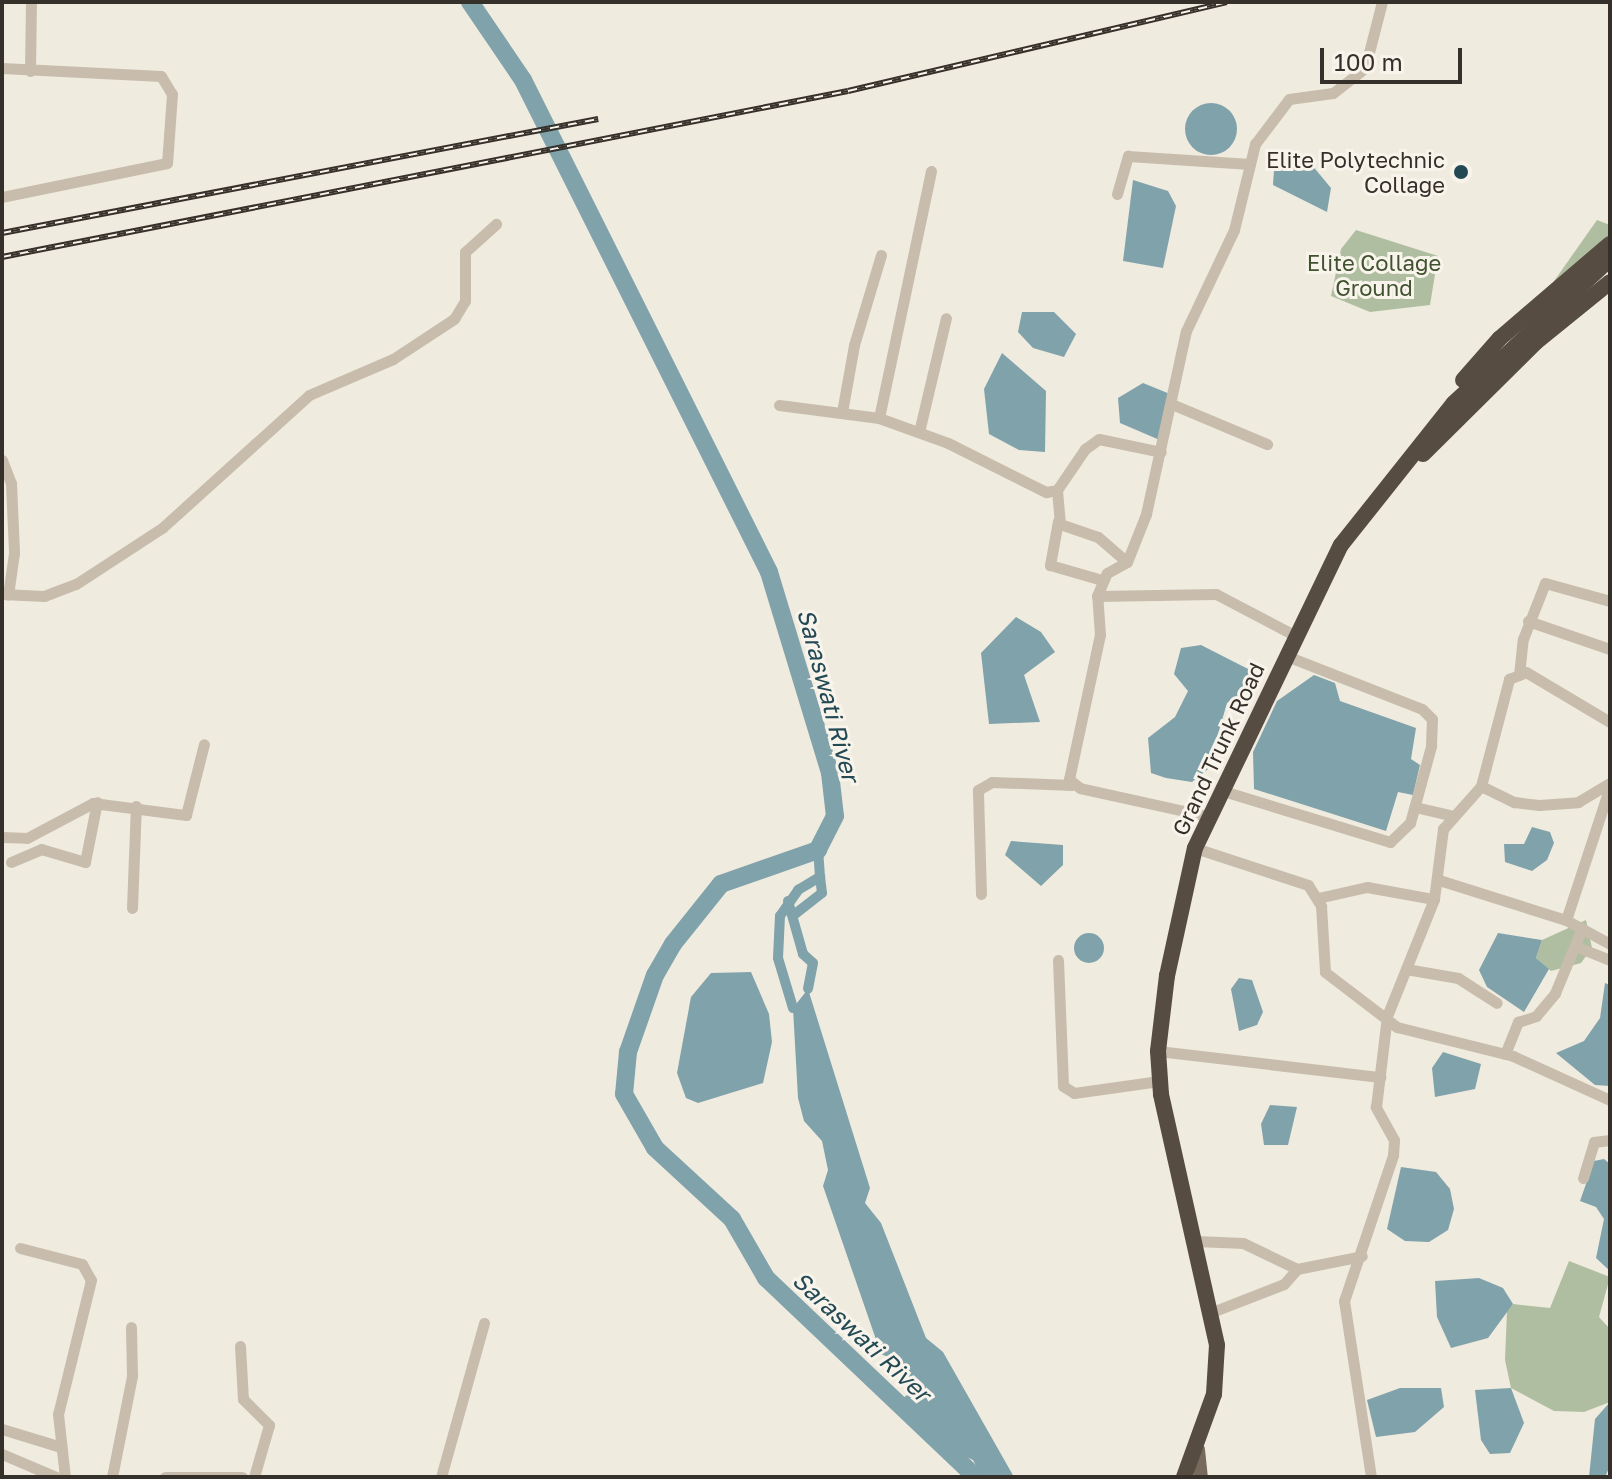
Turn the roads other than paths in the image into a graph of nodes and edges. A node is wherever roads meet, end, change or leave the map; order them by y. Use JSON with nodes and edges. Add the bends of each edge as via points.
{"nodes":[{"id":1,"x":31,"y":2,"type":"edge"},
{"id":2,"x":1382,"y":2,"type":"edge"},
{"id":3,"x":2,"y":68,"type":"edge"},
{"id":4,"x":30,"y":71,"type":"junction"},
{"id":5,"x":1250,"y":164,"type":"junction"},
{"id":6,"x":931,"y":171,"type":"dead end"},
{"id":7,"x":2,"y":182,"type":"edge"},
{"id":8,"x":1117,"y":194,"type":"dead end"},
{"id":9,"x":5,"y":196,"type":"edge"},
{"id":10,"x":496,"y":224,"type":"dead end"},
{"id":11,"x":1610,"y":233,"type":"edge"},
{"id":12,"x":1610,"y":244,"type":"edge"},
{"id":13,"x":881,"y":255,"type":"dead end"},
{"id":14,"x":1610,"y":259,"type":"edge"},
{"id":15,"x":1610,"y":282,"type":"edge"},
{"id":16,"x":946,"y":318,"type":"dead end"},
{"id":17,"x":1503,"y":344,"type":"junction"},
{"id":18,"x":1485,"y":354,"type":"junction"},
{"id":19,"x":779,"y":405,"type":"dead end"},
{"id":20,"x":1174,"y":405,"type":"junction"},
{"id":21,"x":842,"y":412,"type":"junction"},
{"id":22,"x":879,"y":418,"type":"junction"},
{"id":23,"x":919,"y":432,"type":"junction"},
{"id":24,"x":1267,"y":444,"type":"dead end"},
{"id":25,"x":1161,"y":452,"type":"junction"},
{"id":26,"x":2,"y":460,"type":"edge"},
{"id":27,"x":1386,"y":485,"type":"junction"},
{"id":28,"x":1057,"y":490,"type":"junction"},
{"id":29,"x":1058,"y":521,"type":"junction"},
{"id":30,"x":1341,"y":545,"type":"junction"},
{"id":31,"x":1127,"y":562,"type":"junction"},
{"id":32,"x":1102,"y":580,"type":"junction"},
{"id":33,"x":5,"y":594,"type":"edge"},
{"id":34,"x":1097,"y":596,"type":"junction"},
{"id":35,"x":1610,"y":601,"type":"edge"},
{"id":36,"x":1528,"y":621,"type":"junction"},
{"id":37,"x":1296,"y":636,"type":"junction"},
{"id":38,"x":1610,"y":649,"type":"edge"},
{"id":39,"x":1287,"y":656,"type":"junction"},
{"id":40,"x":1519,"y":675,"type":"junction"},
{"id":41,"x":1610,"y":722,"type":"edge"},
{"id":42,"x":204,"y":744,"type":"dead end"},
{"id":43,"x":1072,"y":785,"type":"junction"},
{"id":44,"x":1610,"y":785,"type":"edge"},
{"id":45,"x":1481,"y":786,"type":"junction"},
{"id":46,"x":1220,"y":790,"type":"junction"},
{"id":47,"x":97,"y":802,"type":"junction"},
{"id":48,"x":1608,"y":803,"type":"edge"},
{"id":49,"x":136,"y":806,"type":"junction"},
{"id":50,"x":1415,"y":807,"type":"junction"},
{"id":51,"x":1449,"y":815,"type":"junction"},
{"id":52,"x":1207,"y":816,"type":"junction"},
{"id":53,"x":2,"y":837,"type":"edge"},
{"id":54,"x":1195,"y":848,"type":"junction"},
{"id":55,"x":11,"y":862,"type":"dead end"},
{"id":56,"x":1439,"y":880,"type":"junction"},
{"id":57,"x":981,"y":894,"type":"dead end"},
{"id":58,"x":1318,"y":898,"type":"junction"},
{"id":59,"x":1434,"y":899,"type":"junction"},
{"id":60,"x":132,"y":908,"type":"dead end"},
{"id":61,"x":1566,"y":920,"type":"junction"},
{"id":62,"x":1582,"y":928,"type":"junction"},
{"id":63,"x":1610,"y":944,"type":"edge"},
{"id":64,"x":1575,"y":946,"type":"junction"},
{"id":65,"x":1058,"y":960,"type":"dead end"},
{"id":66,"x":1610,"y":960,"type":"edge"},
{"id":67,"x":1406,"y":969,"type":"junction"},
{"id":68,"x":1497,"y":1003,"type":"dead end"},
{"id":69,"x":1387,"y":1016,"type":"junction"},
{"id":70,"x":1158,"y":1051,"type":"junction"},
{"id":71,"x":1505,"y":1054,"type":"junction"},
{"id":72,"x":1380,"y":1077,"type":"junction"},
{"id":73,"x":1159,"y":1081,"type":"junction"},
{"id":74,"x":1610,"y":1100,"type":"edge"},
{"id":75,"x":1610,"y":1140,"type":"edge"},
{"id":76,"x":1583,"y":1178,"type":"dead end"},
{"id":77,"x":1196,"y":1241,"type":"junction"},
{"id":78,"x":20,"y":1248,"type":"dead end"},
{"id":79,"x":1362,"y":1256,"type":"junction"},
{"id":80,"x":1297,"y":1269,"type":"junction"},
{"id":81,"x":1212,"y":1312,"type":"junction"},
{"id":82,"x":484,"y":1323,"type":"dead end"},
{"id":83,"x":131,"y":1327,"type":"dead end"},
{"id":84,"x":240,"y":1346,"type":"dead end"},
{"id":85,"x":2,"y":1429,"type":"edge"},
{"id":86,"x":61,"y":1447,"type":"junction"},
{"id":87,"x":1198,"y":1450,"type":"junction"},
{"id":88,"x":2,"y":1454,"type":"edge"},
{"id":89,"x":227,"y":1476,"type":"edge"},
{"id":90,"x":56,"y":1477,"type":"edge"},
{"id":91,"x":65,"y":1477,"type":"edge"},
{"id":92,"x":112,"y":1477,"type":"edge"},
{"id":93,"x":165,"y":1477,"type":"edge"},
{"id":94,"x":242,"y":1477,"type":"edge"},
{"id":95,"x":254,"y":1477,"type":"edge"},
{"id":96,"x":441,"y":1477,"type":"edge"},
{"id":97,"x":1184,"y":1477,"type":"edge"},
{"id":98,"x":1201,"y":1477,"type":"edge"},
{"id":99,"x":1371,"y":1477,"type":"edge"}],
"edges":[{"from":1,"to":4,"type":"street"},
{"from":2,"to":5,"type":"street","via":[[1365,68],[1333,93],[1289,99],[1255,144]]},
{"from":3,"to":4,"type":"street"},
{"from":4,"to":9,"type":"street","via":[[169,80],[169,157],[148,169]]},
{"from":5,"to":8,"type":"street","via":[[1128,156]]},
{"from":5,"to":20,"type":"street","via":[[1234,230],[1186,331]]},
{"from":6,"to":22,"type":"street"},
{"from":7,"to":9,"type":"street"},
{"from":10,"to":33,"type":"street","via":[[465,252],[465,301],[454,319],[393,359],[309,395],[162,528],[76,584],[44,596]]},
{"from":11,"to":18,"type":"highway","via":[[1510,320]]},
{"from":12,"to":17,"type":"highway"},
{"from":13,"to":21,"type":"street","via":[[854,345]]},
{"from":14,"to":17,"type":"highway"},
{"from":15,"to":27,"type":"highway","via":[[1536,342]]},
{"from":16,"to":23,"type":"street"},
{"from":17,"to":18,"type":"highway"},
{"from":17,"to":27,"type":"highway"},
{"from":18,"to":30,"type":"highway","via":[[1391,468]]},
{"from":19,"to":21,"type":"street"},
{"from":20,"to":24,"type":"street"},
{"from":20,"to":25,"type":"street"},
{"from":21,"to":22,"type":"street"},
{"from":22,"to":23,"type":"street"},
{"from":23,"to":28,"type":"street","via":[[1039,489]]},
{"from":25,"to":28,"type":"street","via":[[1099,439],[1085,449]]},
{"from":25,"to":31,"type":"street"},
{"from":26,"to":33,"type":"street","via":[[11,483],[14,553]]},
{"from":27,"to":30,"type":"highway","name":"Grand Trunk Road"},
{"from":28,"to":29,"type":"street"},
{"from":29,"to":31,"type":"street","via":[[1098,537]]},
{"from":29,"to":32,"type":"street","via":[[1050,565]]},
{"from":30,"to":37,"type":"highway","name":"Grand Trunk Road"},
{"from":31,"to":32,"type":"street"},
{"from":32,"to":34,"type":"street"},
{"from":34,"to":37,"type":"street","via":[[1216,594]]},
{"from":34,"to":43,"type":"street","via":[[1100,635],[1073,740],[1068,771]]},
{"from":35,"to":36,"type":"street","via":[[1545,583]]},
{"from":36,"to":38,"type":"street"},
{"from":36,"to":40,"type":"street"},
{"from":37,"to":39,"type":"highway","name":"Grand Trunk Road"},
{"from":39,"to":46,"type":"highway","name":"Grand Trunk Road"},
{"from":39,"to":50,"type":"street","via":[[1422,709],[1432,719]]},
{"from":40,"to":41,"type":"street","via":[[1526,672]]},
{"from":40,"to":45,"type":"street","via":[[1509,679],[1501,697]]},
{"from":42,"to":49,"type":"street","via":[[190,812],[178,816]]},
{"from":43,"to":52,"type":"street"},
{"from":43,"to":57,"type":"street","via":[[992,782],[978,790]]},
{"from":44,"to":45,"type":"street","via":[[1578,802],[1539,805],[1514,802]]},
{"from":44,"to":48,"type":"street"},
{"from":45,"to":51,"type":"street"},
{"from":46,"to":50,"type":"street","via":[[1318,825],[1390,842],[1410,823]]},
{"from":46,"to":52,"type":"highway","name":"Grand Trunk Road"},
{"from":47,"to":49,"type":"street"},
{"from":47,"to":53,"type":"street","via":[[63,814],[27,838]]},
{"from":47,"to":55,"type":"street","via":[[85,862],[41,849]]},
{"from":48,"to":61,"type":"street"},
{"from":49,"to":60,"type":"street"},
{"from":50,"to":51,"type":"street"},
{"from":51,"to":56,"type":"street"},
{"from":52,"to":54,"type":"highway","name":"Grand Trunk Road"},
{"from":54,"to":58,"type":"street","via":[[1300,879]]},
{"from":54,"to":70,"type":"highway","name":"Grand Trunk Road"},
{"from":56,"to":59,"type":"street"},
{"from":56,"to":61,"type":"street"},
{"from":58,"to":59,"type":"street","via":[[1367,887]]},
{"from":58,"to":69,"type":"street","via":[[1325,972]]},
{"from":59,"to":67,"type":"street"},
{"from":61,"to":62,"type":"street"},
{"from":62,"to":63,"type":"street"},
{"from":62,"to":64,"type":"street"},
{"from":64,"to":66,"type":"street"},
{"from":64,"to":71,"type":"street","via":[[1555,993],[1536,1016],[1518,1022]]},
{"from":65,"to":73,"type":"street","via":[[1063,1086],[1074,1093]]},
{"from":67,"to":68,"type":"street","via":[[1458,978]]},
{"from":67,"to":69,"type":"street"},
{"from":69,"to":71,"type":"street","via":[[1409,1034]]},
{"from":69,"to":72,"type":"street"},
{"from":70,"to":72,"type":"street"},
{"from":70,"to":73,"type":"highway","name":"Grand Trunk Road"},
{"from":71,"to":74,"type":"street"},
{"from":72,"to":79,"type":"street","via":[[1376,1107],[1394,1140],[1393,1155]]},
{"from":73,"to":77,"type":"highway","name":"Grand Trunk Road"},
{"from":75,"to":76,"type":"street","via":[[1594,1142]]},
{"from":77,"to":80,"type":"street","via":[[1243,1243]]},
{"from":77,"to":81,"type":"highway","name":"Grand Trunk Road"},
{"from":78,"to":86,"type":"street","via":[[82,1264],[91,1280],[58,1414]]},
{"from":79,"to":80,"type":"street"},
{"from":79,"to":99,"type":"street","via":[[1344,1301]]},
{"from":80,"to":81,"type":"street","via":[[1284,1284]]},
{"from":81,"to":87,"type":"highway","name":"Grand Trunk Road","via":[[1216,1384]]},
{"from":82,"to":96,"type":"street"},
{"from":83,"to":92,"type":"street","via":[[132,1376]]},
{"from":84,"to":95,"type":"street","via":[[243,1399],[270,1432]]},
{"from":85,"to":86,"type":"street"},
{"from":86,"to":91,"type":"street"},
{"from":87,"to":97,"type":"highway","name":"Grand Trunk Road"},
{"from":87,"to":98,"type":"main road"},
{"from":88,"to":90,"type":"street"},
{"from":89,"to":93,"type":"street"},
{"from":89,"to":94,"type":"street"}]}
